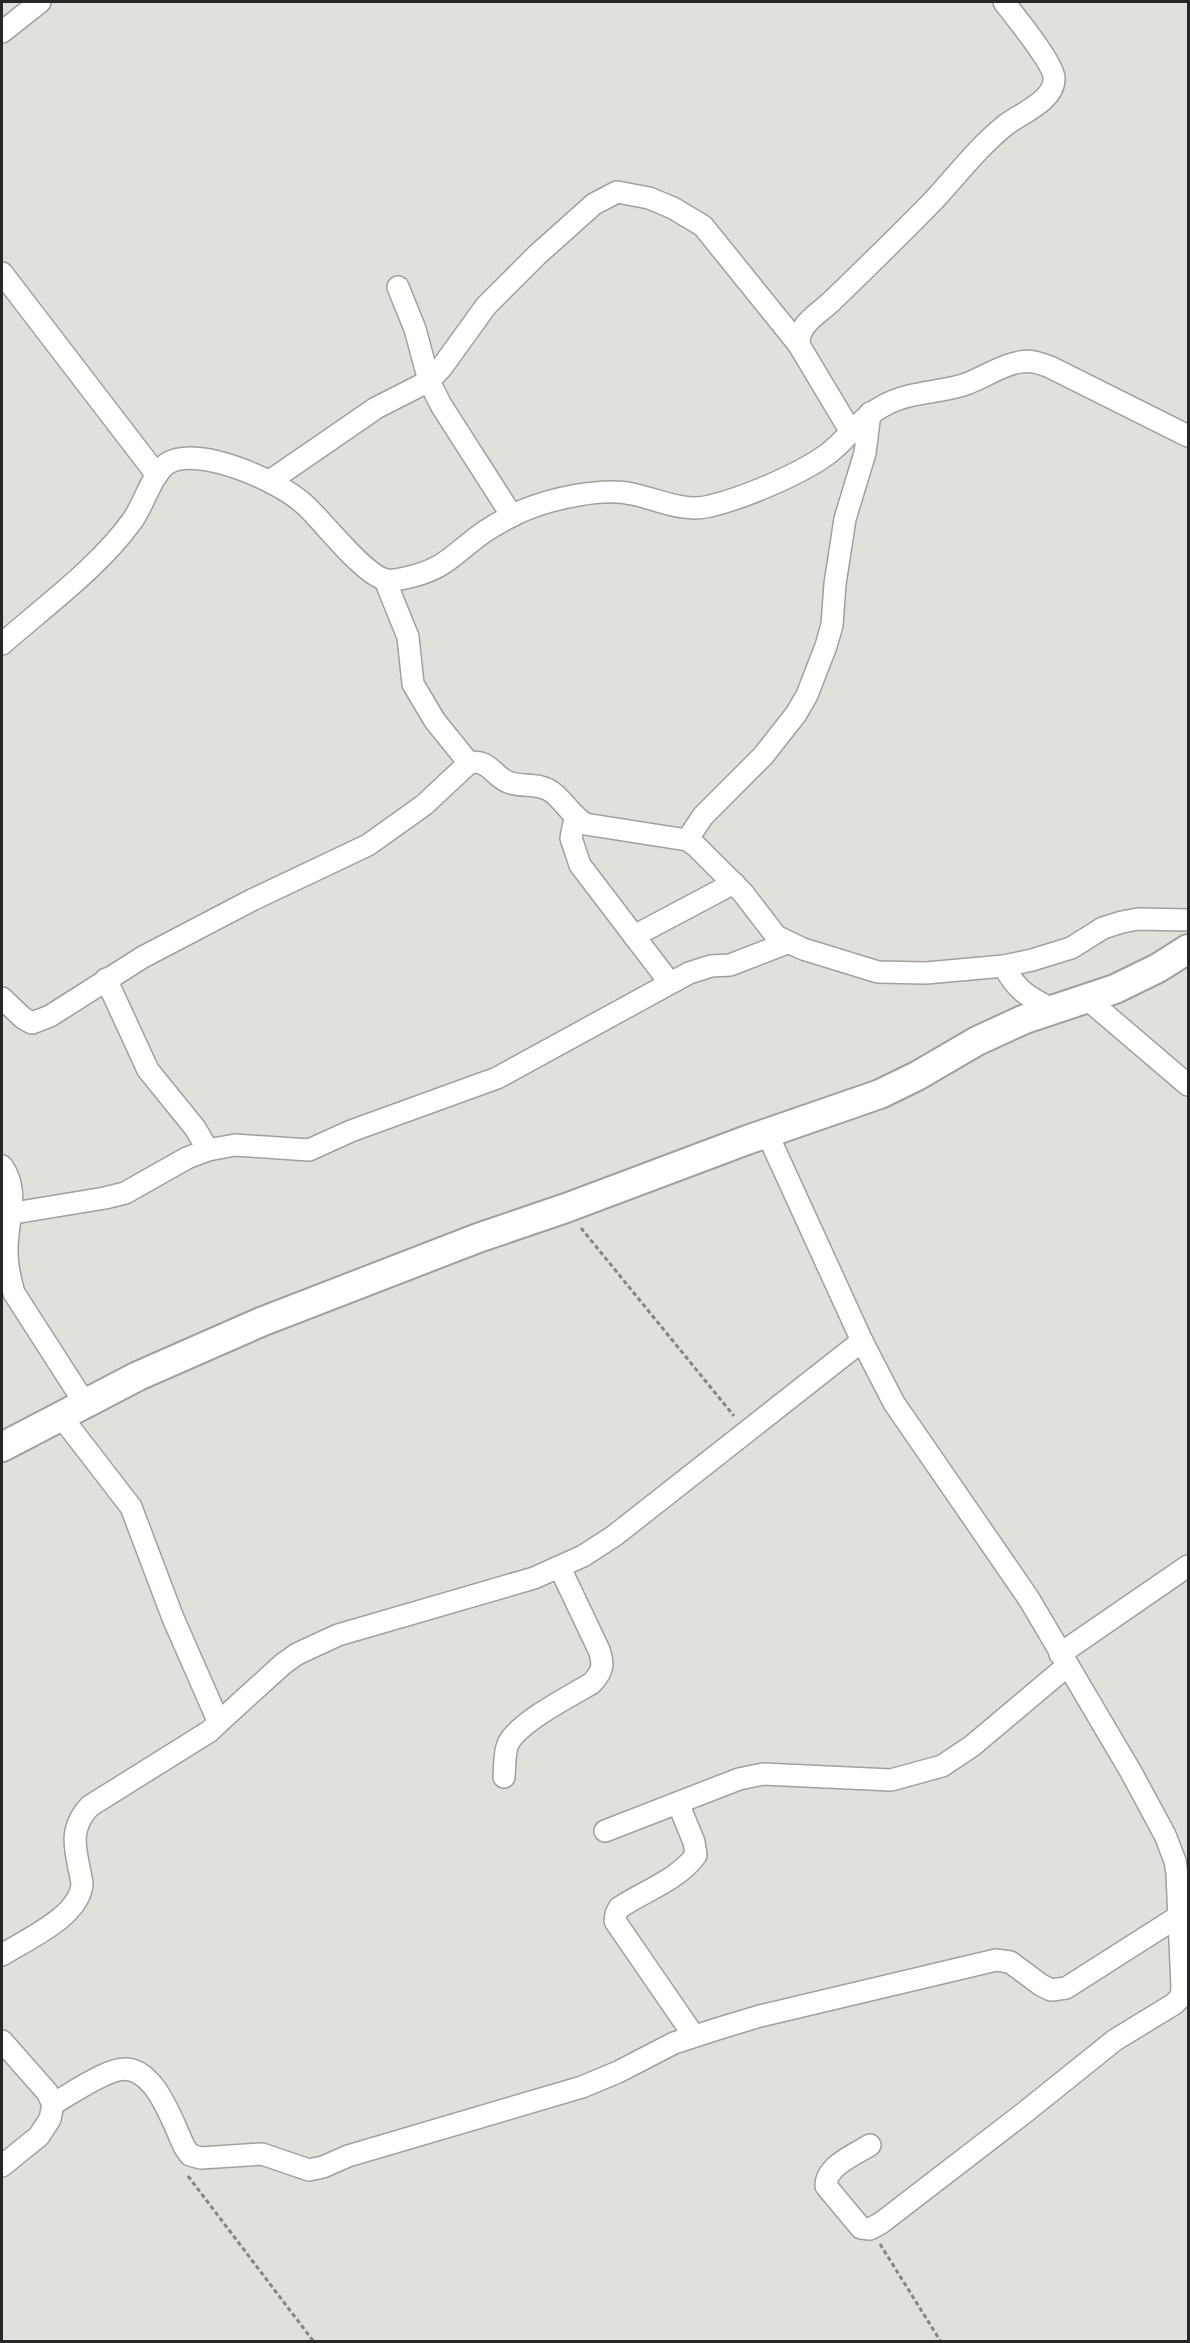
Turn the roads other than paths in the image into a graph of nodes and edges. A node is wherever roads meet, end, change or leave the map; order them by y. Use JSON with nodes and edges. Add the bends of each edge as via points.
{"nodes":[{"id":1,"x":40,"y":2,"type":"edge"},
{"id":2,"x":1005,"y":2,"type":"edge"},
{"id":3,"x":2,"y":32,"type":"edge"},
{"id":4,"x":2,"y":273,"type":"edge"},
{"id":5,"x":398,"y":288,"type":"dead end"},
{"id":6,"x":799,"y":345,"type":"junction"},
{"id":7,"x":429,"y":381,"type":"junction"},
{"id":8,"x":870,"y":413,"type":"junction"},
{"id":9,"x":851,"y":432,"type":"junction"},
{"id":10,"x":1188,"y":436,"type":"edge"},
{"id":11,"x":157,"y":475,"type":"junction"},
{"id":12,"x":270,"y":481,"type":"junction"},
{"id":13,"x":512,"y":516,"type":"junction"},
{"id":14,"x":385,"y":580,"type":"junction"},
{"id":15,"x":2,"y":644,"type":"edge"},
{"id":16,"x":469,"y":763,"type":"junction"},
{"id":17,"x":575,"y":818,"type":"junction"},
{"id":18,"x":687,"y":840,"type":"junction"},
{"id":19,"x":734,"y":883,"type":"junction"},
{"id":20,"x":1188,"y":920,"type":"edge"},
{"id":21,"x":634,"y":936,"type":"junction"},
{"id":22,"x":787,"y":943,"type":"junction"},
{"id":23,"x":1188,"y":949,"type":"edge"},
{"id":24,"x":1004,"y":966,"type":"junction"},
{"id":25,"x":106,"y":979,"type":"junction"},
{"id":26,"x":670,"y":983,"type":"junction"},
{"id":27,"x":2,"y":998,"type":"edge"},
{"id":28,"x":1086,"y":998,"type":"junction"},
{"id":29,"x":1052,"y":1010,"type":"junction"},
{"id":30,"x":1188,"y":1085,"type":"edge"},
{"id":31,"x":766,"y":1133,"type":"junction"},
{"id":32,"x":208,"y":1150,"type":"junction"},
{"id":33,"x":2,"y":1166,"type":"edge"},
{"id":34,"x":6,"y":1214,"type":"edge"},
{"id":35,"x":862,"y":1341,"type":"junction"},
{"id":36,"x":72,"y":1408,"type":"junction"},
{"id":37,"x":2,"y":1447,"type":"edge"},
{"id":38,"x":1188,"y":1566,"type":"edge"},
{"id":39,"x":560,"y":1568,"type":"junction"},
{"id":40,"x":1064,"y":1660,"type":"junction"},
{"id":41,"x":217,"y":1724,"type":"junction"},
{"id":42,"x":504,"y":1777,"type":"dead end"},
{"id":43,"x":678,"y":1803,"type":"junction"},
{"id":44,"x":606,"y":1831,"type":"dead end"},
{"id":45,"x":1179,"y":1916,"type":"junction"},
{"id":46,"x":2,"y":1955,"type":"edge"},
{"id":47,"x":1181,"y":2006,"type":"edge"},
{"id":48,"x":694,"y":2036,"type":"junction"},
{"id":49,"x":2,"y":2041,"type":"edge"},
{"id":50,"x":53,"y":2104,"type":"junction"},
{"id":51,"x":870,"y":2145,"type":"dead end"},
{"id":52,"x":2,"y":2166,"type":"edge"}],
"edges":[{"from":1,"to":3,"type":"street"},
{"from":2,"to":6,"type":"street","via":[[1049,65],[1054,77],[1052,89],[972,156],[935,198],[806,324],[799,335]]},
{"from":4,"to":11,"type":"street"},
{"from":5,"to":7,"type":"street","via":[[415,329]]},
{"from":6,"to":7,"type":"street","via":[[703,226],[649,198],[617,192],[594,204],[486,306]]},
{"from":6,"to":9,"type":"street"},
{"from":7,"to":12,"type":"street","via":[[376,408]]},
{"from":7,"to":13,"type":"street"},
{"from":8,"to":9,"type":"street"},
{"from":8,"to":10,"type":"street","via":[[898,398],[964,385],[1015,362],[1032,360]]},
{"from":8,"to":18,"type":"street","via":[[865,453],[841,540],[832,625],[807,695],[763,756],[703,816]]},
{"from":9,"to":13,"type":"street","via":[[826,455],[808,465],[708,507],[674,506],[614,491],[552,502]]},
{"from":11,"to":12,"type":"street","via":[[167,464],[180,459],[203,460]]},
{"from":11,"to":15,"type":"street","via":[[122,533]]},
{"from":12,"to":14,"type":"street","via":[[297,497],[356,558]]},
{"from":13,"to":14,"type":"street","via":[[427,573]]},
{"from":14,"to":16,"type":"street","via":[[408,637],[414,684],[435,721]]},
{"from":16,"to":17,"type":"street","via":[[485,763],[501,779],[513,784],[545,787]]},
{"from":16,"to":25,"type":"street","via":[[424,805],[368,845],[252,900]]},
{"from":17,"to":18,"type":"street","via":[[594,826]]},
{"from":17,"to":21,"type":"street","via":[[571,838],[580,865]]},
{"from":18,"to":19,"type":"street"},
{"from":19,"to":21,"type":"street"},
{"from":19,"to":22,"type":"street","via":[[776,936]]},
{"from":20,"to":24,"type":"street","via":[[1122,922],[1103,928],[1071,948]]},
{"from":21,"to":26,"type":"street"},
{"from":22,"to":24,"type":"street","via":[[878,972],[926,973]]},
{"from":22,"to":26,"type":"street","via":[[730,966],[711,966]]},
{"from":23,"to":28,"type":"street","via":[[1158,968]]},
{"from":24,"to":29,"type":"street","via":[[1020,991]]},
{"from":25,"to":27,"type":"street","via":[[50,1016],[32,1023]]},
{"from":25,"to":32,"type":"street","via":[[148,1070]]},
{"from":26,"to":32,"type":"street","via":[[497,1078],[309,1150],[235,1145]]},
{"from":28,"to":29,"type":"street"},
{"from":28,"to":30,"type":"street"},
{"from":29,"to":31,"type":"street","via":[[977,1041],[901,1085]]},
{"from":31,"to":35,"type":"street"},
{"from":31,"to":36,"type":"street","via":[[426,1257],[261,1322]]},
{"from":32,"to":34,"type":"street","via":[[125,1193]]},
{"from":33,"to":34,"type":"street","via":[[13,1193]]},
{"from":34,"to":36,"type":"street","via":[[9,1274],[14,1293]]},
{"from":35,"to":39,"type":"street","via":[[614,1536]]},
{"from":35,"to":40,"type":"street","via":[[905,1421],[1029,1599]]},
{"from":36,"to":37,"type":"street"},
{"from":36,"to":41,"type":"street","via":[[134,1513]]},
{"from":38,"to":40,"type":"street"},
{"from":39,"to":41,"type":"street","via":[[317,1643],[283,1664]]},
{"from":39,"to":42,"type":"street","via":[[599,1650],[601,1674],[514,1735],[507,1745]]},
{"from":40,"to":43,"type":"street","via":[[957,1758],[923,1773],[891,1780],[763,1774]]},
{"from":40,"to":45,"type":"street","via":[[1165,1835],[1175,1861]]},
{"from":41,"to":46,"type":"street","via":[[90,1806],[75,1831],[82,1883],[77,1902],[59,1920]]},
{"from":43,"to":44,"type":"street"},
{"from":43,"to":48,"type":"street","via":[[696,1855],[678,1873],[619,1908],[615,1921]]},
{"from":45,"to":47,"type":"street"},
{"from":45,"to":48,"type":"street","via":[[1066,1988],[1051,1990],[1010,1962],[996,1960],[760,2016]]},
{"from":47,"to":51,"type":"street","via":[[1115,2040],[870,2229],[861,2228],[826,2186],[831,2170]]},
{"from":48,"to":50,"type":"street","via":[[582,2087],[309,2170],[262,2154],[201,2158],[190,2155],[155,2087],[132,2069],[115,2070]]},
{"from":49,"to":50,"type":"street"},
{"from":50,"to":52,"type":"street","via":[[50,2120],[39,2136]]}]}
